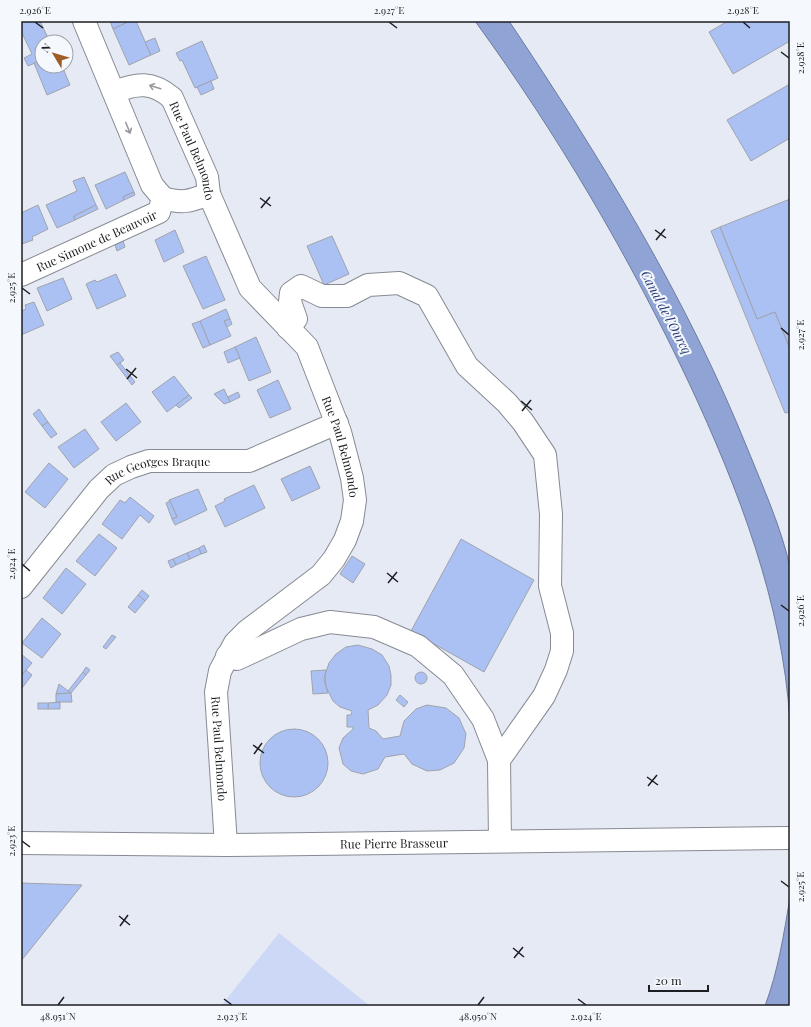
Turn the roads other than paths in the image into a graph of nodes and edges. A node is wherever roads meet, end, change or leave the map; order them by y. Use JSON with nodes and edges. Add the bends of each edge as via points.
{"nodes":[{"id":1,"x":84,"y":21,"type":"edge"},
{"id":2,"x":114,"y":92,"type":"junction"},
{"id":3,"x":209,"y":194,"type":"junction"},
{"id":4,"x":163,"y":198,"type":"junction"},
{"id":5,"x":21,"y":275,"type":"edge"},
{"id":6,"x":288,"y":328,"type":"junction"},
{"id":7,"x":337,"y":423,"type":"junction"},
{"id":8,"x":21,"y":587,"type":"edge"},
{"id":9,"x":227,"y":656,"type":"junction"},
{"id":10,"x":499,"y":760,"type":"junction"},
{"id":11,"x":790,"y":838,"type":"edge"},
{"id":12,"x":500,"y":841,"type":"junction"},
{"id":13,"x":21,"y":843,"type":"edge"},
{"id":14,"x":226,"y":844,"type":"junction"}],
"edges":[{"from":1,"to":2,"type":"street"},
{"from":3,"to":2,"type":"street","name":"Rue Paul Belmondo","one_way":true,"via":[[207,177],[172,98],[162,89],[149,85],[132,85]]},
{"from":2,"to":4,"type":"street","one_way":true,"via":[[152,185]]},
{"from":3,"to":4,"type":"street","name":"Rue Simone de Beauvoir","via":[[191,201],[178,202]]},
{"from":3,"to":6,"type":"street","name":"Rue Paul Belmondo","via":[[250,288]]},
{"from":4,"to":5,"type":"street","name":"Rue Simone de Beauvoir","via":[[159,212]]},
{"from":6,"to":7,"type":"street","name":"Rue Paul Belmondo","via":[[307,347]]},
{"from":6,"to":10,"type":"street","via":[[296,319],[290,302],[291,293],[302,286],[322,296],[347,296],[368,285],[399,283],[427,296],[467,366],[507,403],[545,455],[551,514],[550,586],[562,633],[562,651],[544,696]]},
{"from":7,"to":8,"type":"street","name":"Rue Georges Braque","via":[[249,461],[149,461],[114,475],[99,489]]},
{"from":7,"to":9,"type":"street","name":"Rue Paul Belmondo","via":[[352,478],[355,500],[352,522],[345,540],[321,575],[247,631]]},
{"from":9,"to":10,"type":"street","via":[[237,659],[301,629],[330,622],[374,627],[418,646],[453,675],[483,719]]},
{"from":9,"to":14,"type":"street","name":"Rue Paul Belmondo","via":[[220,671],[216,692]]},
{"from":10,"to":12,"type":"street"},
{"from":11,"to":12,"type":"street","name":"Rue Pierre Brasseur"},
{"from":12,"to":14,"type":"street","name":"Rue Pierre Brasseur"},
{"from":13,"to":14,"type":"street","name":"Rue Pierre Brasseur"}]}
